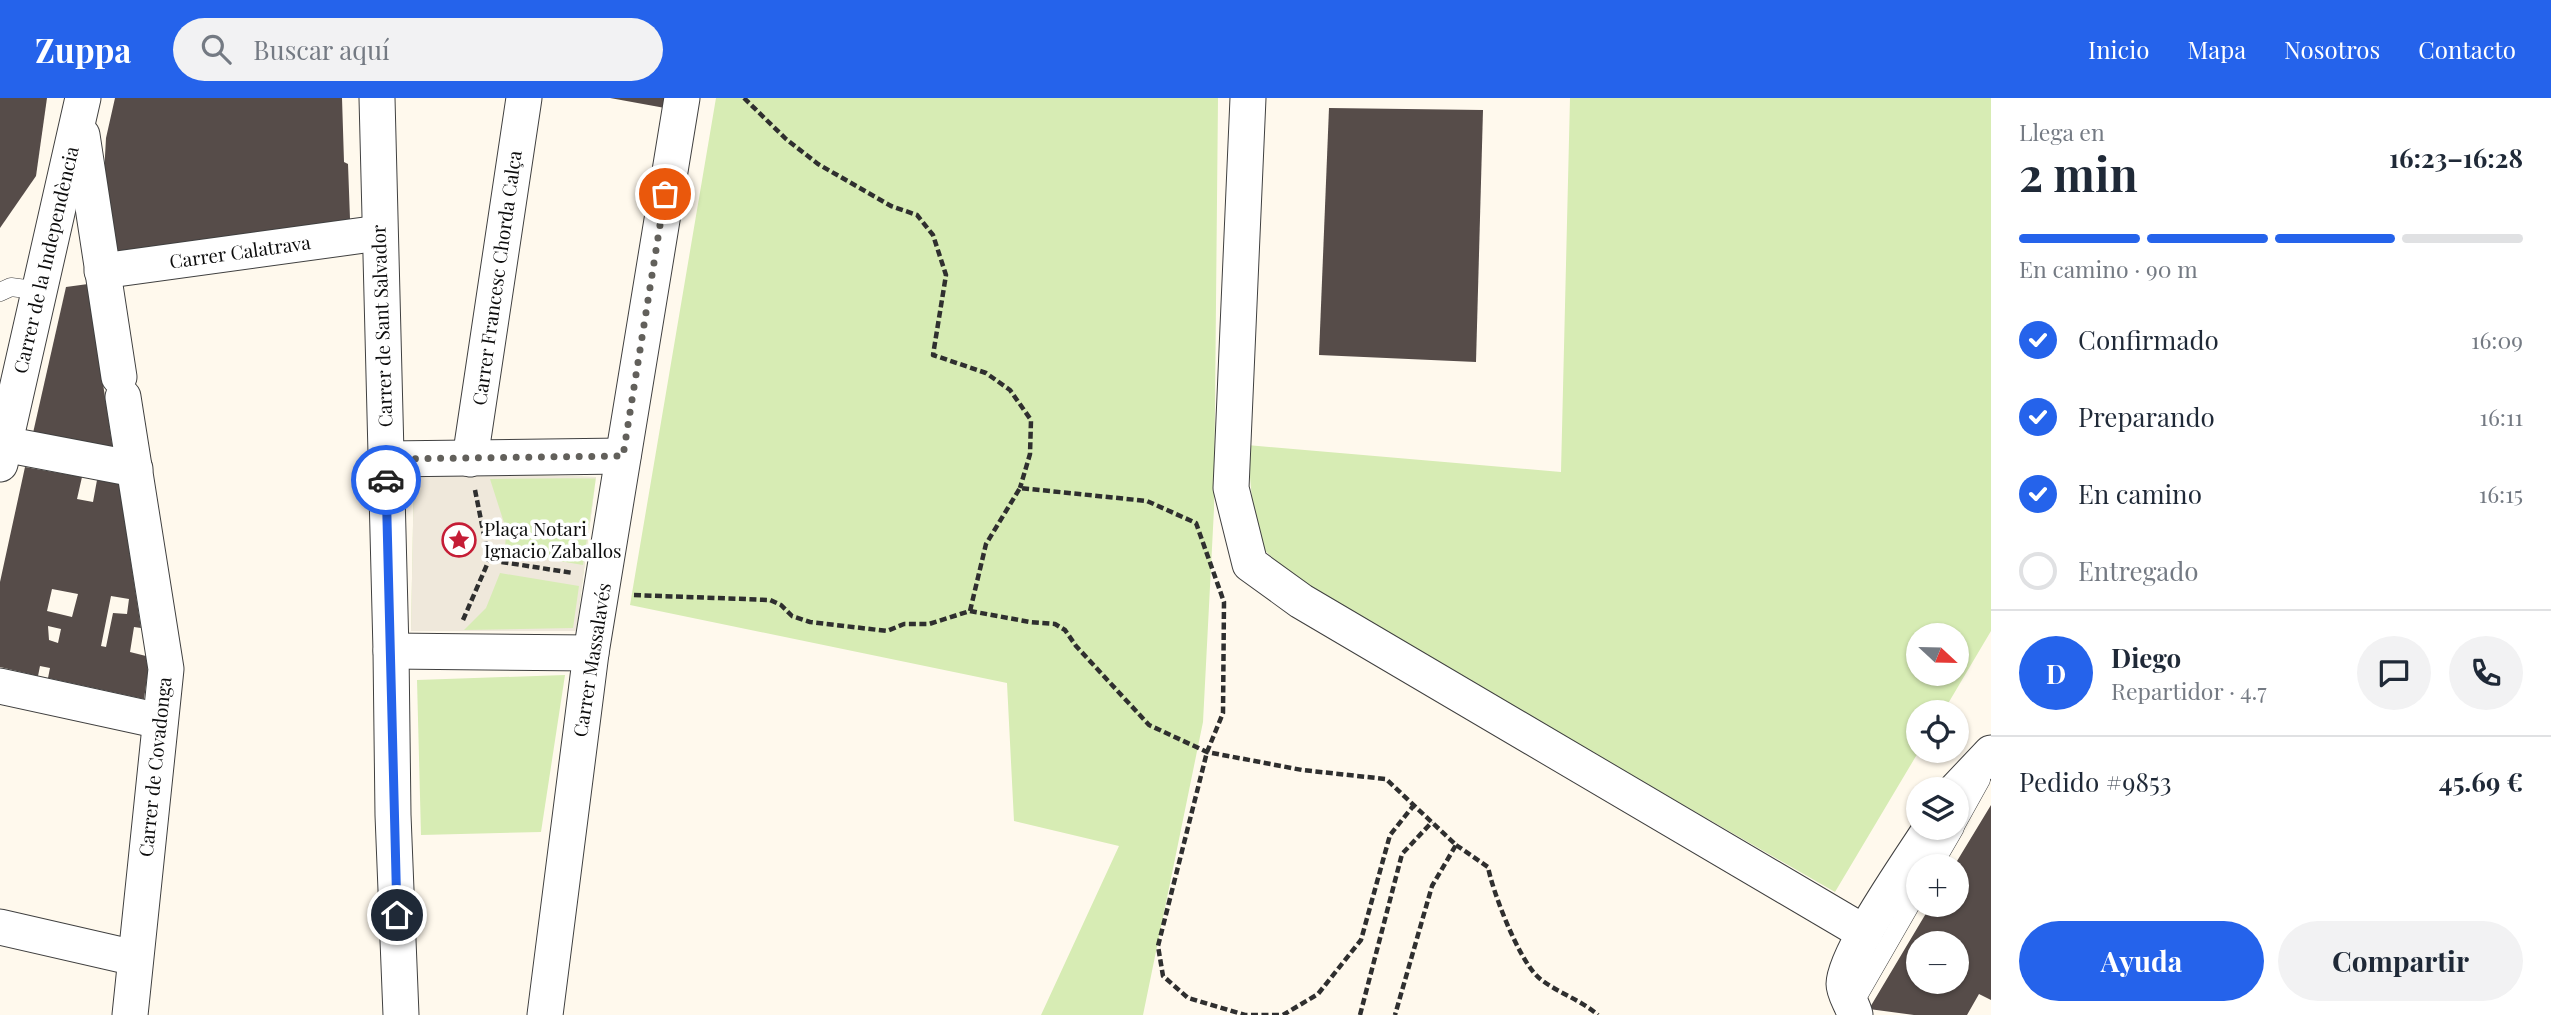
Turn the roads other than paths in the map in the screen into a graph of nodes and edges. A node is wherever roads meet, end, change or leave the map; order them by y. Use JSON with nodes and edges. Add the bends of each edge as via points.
{"nodes":[{"id":1,"x":377,"y":98,"type":"edge"},
{"id":2,"x":524,"y":98,"type":"edge"},
{"id":3,"x":681,"y":98,"type":"edge"},
{"id":4,"x":1248,"y":98,"type":"edge"},
{"id":5,"x":81,"y":105,"type":"edge"},
{"id":6,"x":379,"y":233,"type":"junction"},
{"id":7,"x":102,"y":271,"type":"junction"},
{"id":8,"x":41,"y":291,"type":"junction"},
{"id":9,"x":0,"y":292,"type":"edge"},
{"id":10,"x":2,"y":454,"type":"edge"},
{"id":11,"x":623,"y":456,"type":"junction"},
{"id":12,"x":386,"y":459,"type":"junction"},
{"id":13,"x":135,"y":469,"type":"junction"},
{"id":14,"x":472,"y":472,"type":"junction"},
{"id":15,"x":391,"y":651,"type":"junction"},
{"id":16,"x":591,"y":653,"type":"junction"},
{"id":17,"x":0,"y":686,"type":"edge"},
{"id":18,"x":160,"y":721,"type":"junction"},
{"id":19,"x":1991,"y":753,"type":"edge"},
{"id":20,"x":1991,"y":761,"type":"edge"},
{"id":21,"x":1968,"y":777,"type":"edge"},
{"id":22,"x":1969,"y":802,"type":"edge"},
{"id":23,"x":1923,"y":840,"type":"edge"},
{"id":24,"x":1906,"y":914,"type":"edge"},
{"id":25,"x":0,"y":927,"type":"edge"},
{"id":26,"x":1865,"y":933,"type":"junction"},
{"id":27,"x":135,"y":958,"type":"junction"},
{"id":28,"x":1854,"y":1010,"type":"edge"},
{"id":29,"x":130,"y":1015,"type":"edge"},
{"id":30,"x":401,"y":1015,"type":"edge"},
{"id":31,"x":545,"y":1015,"type":"edge"}],
"edges":[{"from":1,"to":6,"type":"street","name":"Carrer de Sant Salvador"},
{"from":2,"to":14,"type":"street","name":"Carrer Francesc Chorda Calça"},
{"from":3,"to":11,"type":"street","name":"Carrer Massalavés"},
{"from":4,"to":26,"type":"street","via":[[1231,488],[1250,564],[1301,601]]},
{"from":5,"to":7,"type":"street","name":"Carrer de Covadonga"},
{"from":5,"to":8,"type":"street","name":"Carrer de la Independència"},
{"from":6,"to":7,"type":"street","name":"Carrer Calatrava"},
{"from":6,"to":12,"type":"street","name":"Carrer de Sant Salvador"},
{"from":7,"to":13,"type":"street","name":"Carrer de Covadonga"},
{"from":8,"to":9,"type":"lane","via":[[11,287]]},
{"from":8,"to":10,"type":"street","name":"Carrer de la Independència"},
{"from":10,"to":13,"type":"street"},
{"from":11,"to":14,"type":"street"},
{"from":11,"to":16,"type":"street","name":"Carrer Massalavés","via":[[593,582]]},
{"from":12,"to":14,"type":"street"},
{"from":12,"to":15,"type":"street","name":"Carrer de Sant Salvador"},
{"from":13,"to":18,"type":"street","name":"Carrer de Covadonga","via":[[166,669]]},
{"from":15,"to":16,"type":"street"},
{"from":15,"to":30,"type":"street","name":"Carrer de Sant Salvador"},
{"from":16,"to":31,"type":"street","name":"Carrer Massalavés"},
{"from":17,"to":18,"type":"street"},
{"from":18,"to":27,"type":"street","name":"Carrer de Covadonga"},
{"from":19,"to":21,"type":"street"},
{"from":20,"to":22,"type":"lane"},
{"from":23,"to":26,"type":"street"},
{"from":24,"to":28,"type":"lane"},
{"from":25,"to":27,"type":"street"},
{"from":26,"to":28,"type":"street","via":[[1847,966],[1844,987]]},
{"from":27,"to":29,"type":"street","name":"Carrer de Covadonga"}]}
